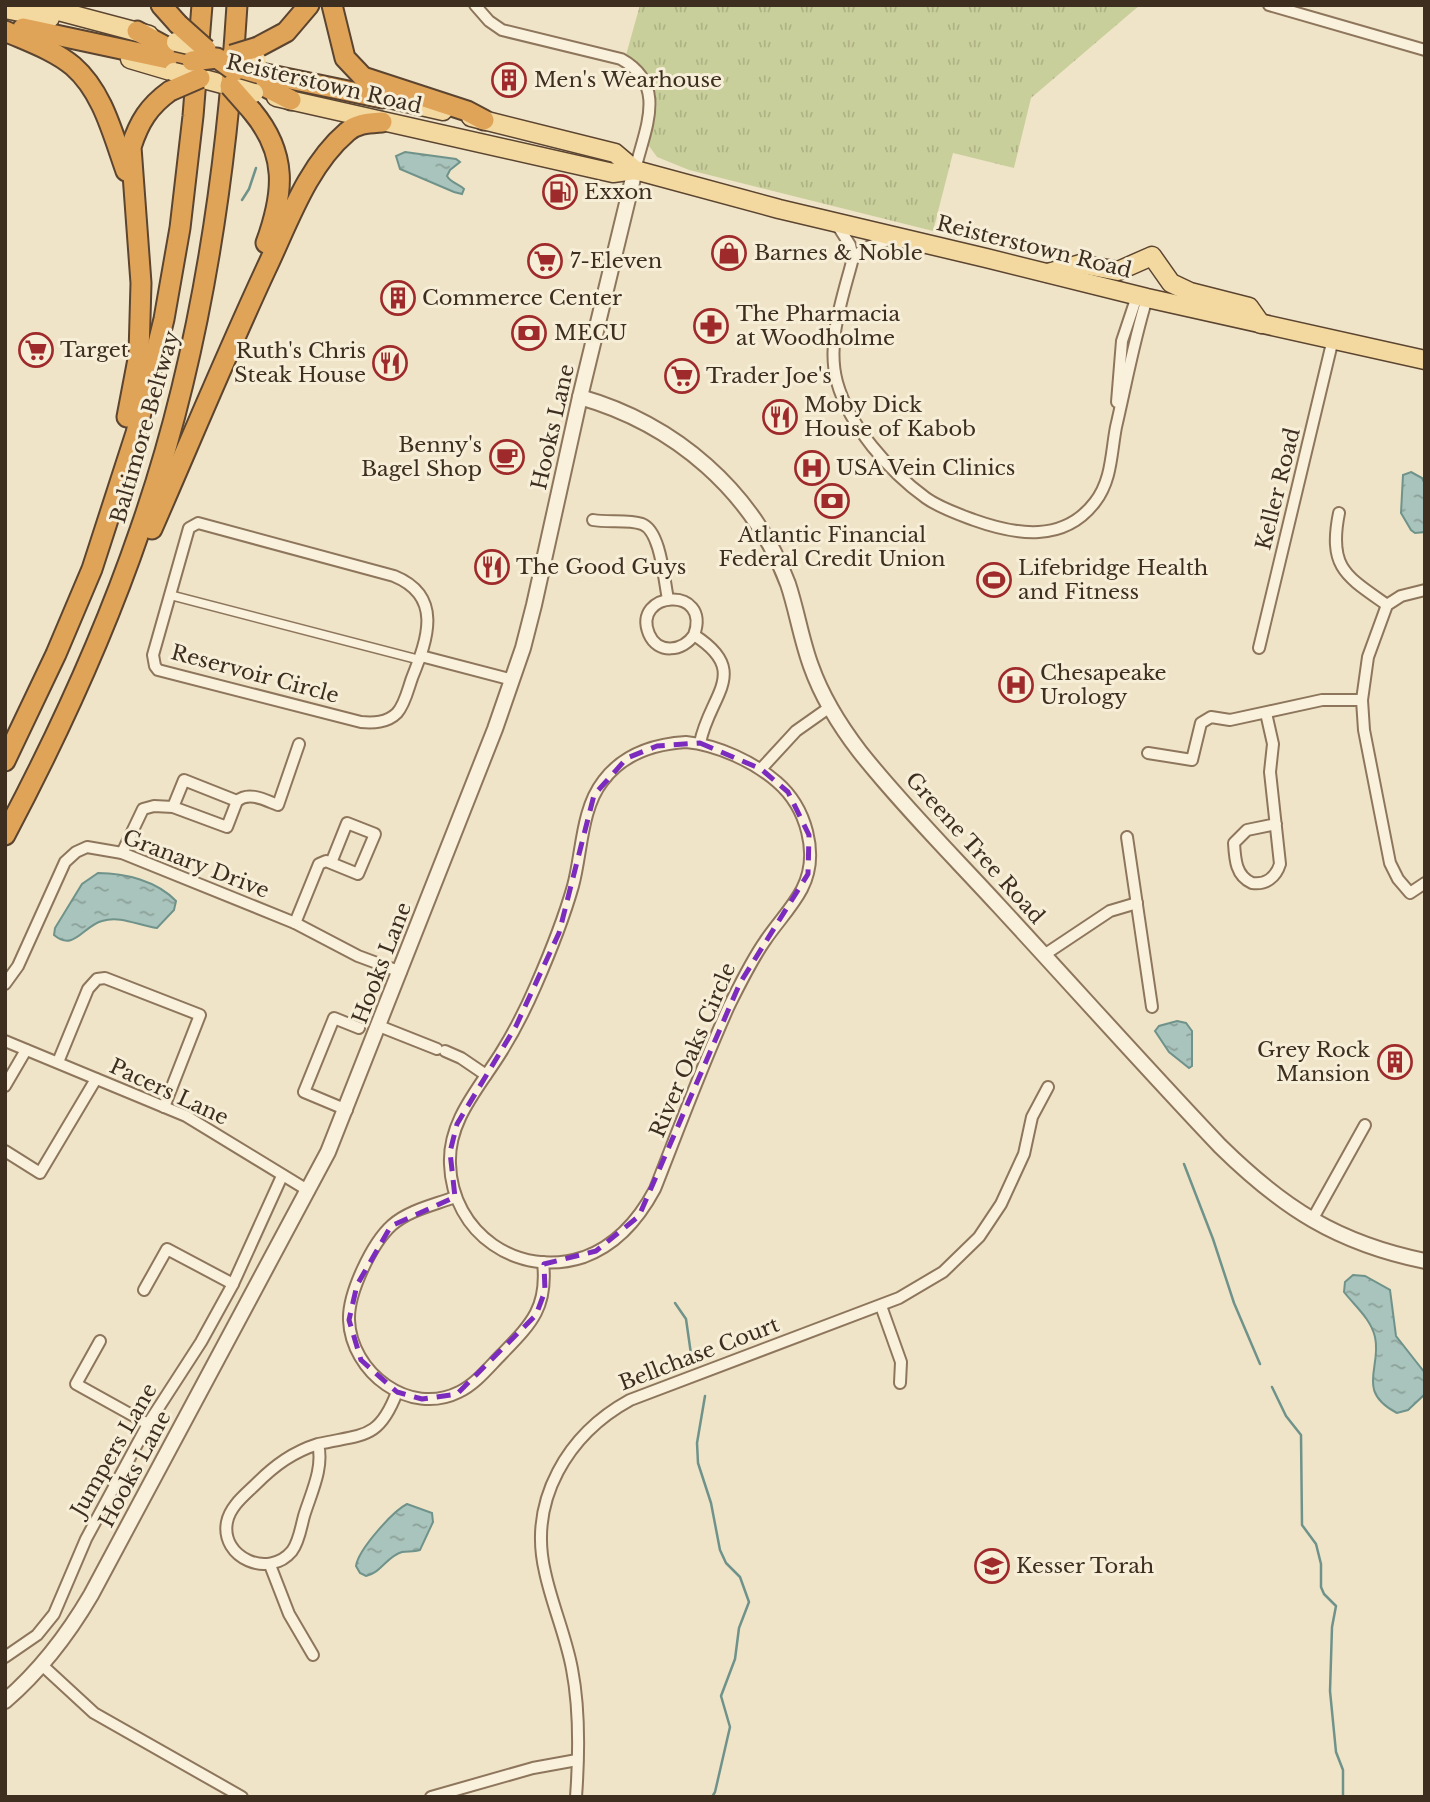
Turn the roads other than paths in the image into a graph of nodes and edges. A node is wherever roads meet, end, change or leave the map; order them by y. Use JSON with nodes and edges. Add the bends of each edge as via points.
{"nodes":[{"id":1,"x":36,"y":5,"type":"edge"},
{"id":2,"x":161,"y":5,"type":"edge"},
{"id":3,"x":202,"y":5,"type":"edge"},
{"id":4,"x":237,"y":5,"type":"edge"},
{"id":5,"x":309,"y":5,"type":"edge"},
{"id":6,"x":332,"y":5,"type":"edge"},
{"id":7,"x":475,"y":5,"type":"edge"},
{"id":8,"x":1269,"y":5,"type":"edge"},
{"id":9,"x":5,"y":9,"type":"edge"},
{"id":10,"x":116,"y":26,"type":"junction"},
{"id":11,"x":11,"y":28,"type":"edge"},
{"id":12,"x":137,"y":31,"type":"joint"},
{"id":13,"x":1425,"y":50,"type":"edge"},
{"id":14,"x":198,"y":62,"type":"junction"},
{"id":15,"x":256,"y":78,"type":"junction"},
{"id":16,"x":382,"y":98,"type":"joint"},
{"id":17,"x":291,"y":100,"type":"joint"},
{"id":18,"x":484,"y":120,"type":"junction"},
{"id":19,"x":382,"y":122,"type":"junction"},
{"id":20,"x":635,"y":170,"type":"junction"},
{"id":21,"x":133,"y":188,"type":"junction"},
{"id":22,"x":835,"y":223,"type":"junction"},
{"id":23,"x":896,"y":237,"type":"junction"},
{"id":24,"x":853,"y":258,"type":"junction"},
{"id":25,"x":1046,"y":273,"type":"junction"},
{"id":26,"x":1142,"y":297,"type":"junction"},
{"id":27,"x":1261,"y":324,"type":"junction"},
{"id":28,"x":1333,"y":338,"type":"junction"},
{"id":29,"x":224,"y":359,"type":"junction"},
{"id":30,"x":1425,"y":360,"type":"edge"},
{"id":31,"x":580,"y":397,"type":"junction"},
{"id":32,"x":1339,"y":513,"type":"dead end"},
{"id":33,"x":593,"y":520,"type":"dead end"},
{"id":34,"x":92,"y":569,"type":"junction"},
{"id":35,"x":120,"y":587,"type":"junction"},
{"id":36,"x":1425,"y":590,"type":"edge"},
{"id":37,"x":170,"y":596,"type":"junction"},
{"id":38,"x":668,"y":599,"type":"junction"},
{"id":39,"x":1387,"y":605,"type":"junction"},
{"id":40,"x":694,"y":635,"type":"junction"},
{"id":41,"x":1259,"y":648,"type":"dead end"},
{"id":42,"x":420,"y":658,"type":"junction"},
{"id":43,"x":513,"y":680,"type":"junction"},
{"id":44,"x":1362,"y":700,"type":"junction"},
{"id":45,"x":830,"y":707,"type":"junction"},
{"id":46,"x":1266,"y":713,"type":"junction"},
{"id":47,"x":700,"y":743,"type":"junction"},
{"id":48,"x":299,"y":744,"type":"dead end"},
{"id":49,"x":1148,"y":753,"type":"dead end"},
{"id":50,"x":5,"y":761,"type":"edge"},
{"id":51,"x":761,"y":769,"type":"junction"},
{"id":52,"x":237,"y":801,"type":"junction"},
{"id":53,"x":173,"y":807,"type":"junction"},
{"id":54,"x":1276,"y":824,"type":"junction"},
{"id":55,"x":5,"y":835,"type":"edge"},
{"id":56,"x":1127,"y":837,"type":"dead end"},
{"id":57,"x":122,"y":853,"type":"junction"},
{"id":58,"x":331,"y":863,"type":"junction"},
{"id":59,"x":1425,"y":883,"type":"edge"},
{"id":60,"x":1137,"y":903,"type":"junction"},
{"id":61,"x":295,"y":923,"type":"junction"},
{"id":62,"x":1044,"y":955,"type":"junction"},
{"id":63,"x":401,"y":972,"type":"junction"},
{"id":64,"x":5,"y":984,"type":"edge"},
{"id":65,"x":1153,"y":1007,"type":"dead end"},
{"id":66,"x":379,"y":1026,"type":"junction"},
{"id":67,"x":359,"y":1028,"type":"dead end"},
{"id":68,"x":5,"y":1041,"type":"edge"},
{"id":69,"x":26,"y":1050,"type":"junction"},
{"id":70,"x":58,"y":1062,"type":"junction"},
{"id":71,"x":486,"y":1075,"type":"junction"},
{"id":72,"x":96,"y":1079,"type":"junction"},
{"id":73,"x":5,"y":1086,"type":"edge"},
{"id":74,"x":1048,"y":1087,"type":"dead end"},
{"id":75,"x":163,"y":1107,"type":"junction"},
{"id":76,"x":346,"y":1110,"type":"junction"},
{"id":77,"x":1365,"y":1125,"type":"dead end"},
{"id":78,"x":5,"y":1151,"type":"edge"},
{"id":79,"x":282,"y":1176,"type":"junction"},
{"id":80,"x":309,"y":1191,"type":"junction"},
{"id":81,"x":455,"y":1197,"type":"junction"},
{"id":82,"x":1312,"y":1220,"type":"junction"},
{"id":83,"x":1425,"y":1261,"type":"edge"},
{"id":84,"x":543,"y":1262,"type":"junction"},
{"id":85,"x":233,"y":1284,"type":"junction"},
{"id":86,"x":144,"y":1290,"type":"dead end"},
{"id":87,"x":881,"y":1306,"type":"junction"},
{"id":88,"x":100,"y":1341,"type":"dead end"},
{"id":89,"x":900,"y":1383,"type":"dead end"},
{"id":90,"x":397,"y":1392,"type":"junction"},
{"id":91,"x":148,"y":1424,"type":"junction"},
{"id":92,"x":318,"y":1444,"type":"junction"},
{"id":93,"x":270,"y":1565,"type":"junction"},
{"id":94,"x":6,"y":1654,"type":"edge"},
{"id":95,"x":313,"y":1655,"type":"dead end"},
{"id":96,"x":43,"y":1666,"type":"junction"},
{"id":97,"x":5,"y":1701,"type":"edge"},
{"id":98,"x":577,"y":1760,"type":"junction"},
{"id":99,"x":242,"y":1797,"type":"edge"},
{"id":100,"x":431,"y":1797,"type":"edge"},
{"id":101,"x":576,"y":1797,"type":"edge"}],
"edges":[{"from":1,"to":10,"type":"main road"},
{"from":2,"to":14,"type":"highway"},
{"from":3,"to":34,"type":"highway","name":"Baltimore Beltway","via":[[180,228],[164,319],[136,433]]},
{"from":4,"to":35,"type":"highway","name":"Baltimore Beltway","via":[[213,236],[195,331],[167,445]]},
{"from":5,"to":15,"type":"highway"},
{"from":6,"to":18,"type":"highway","via":[[345,58],[363,77],[467,110]]},
{"from":7,"to":20,"type":"street","via":[[502,30],[621,59],[637,69],[650,97]]},
{"from":8,"to":13,"type":"street"},
{"from":9,"to":10,"type":"main road"},
{"from":10,"to":12,"type":"main road"},
{"from":11,"to":14,"type":"highway"},
{"from":11,"to":21,"type":"highway","via":[[72,65],[90,85]]},
{"from":12,"to":14,"type":"highway"},
{"from":14,"to":15,"type":"highway","bridge":true},
{"from":14,"to":15,"type":"highway"},
{"from":14,"to":21,"type":"highway","via":[[157,100],[137,127],[131,147]]},
{"from":15,"to":16,"type":"highway"},
{"from":15,"to":17,"type":"highway"},
{"from":15,"to":29,"type":"highway","via":[[280,176],[280,200]]},
{"from":16,"to":18,"type":"main road","name":"Reisterstown Road"},
{"from":17,"to":19,"type":"main road","name":"Reisterstown Road"},
{"from":18,"to":20,"type":"main road","name":"Reisterstown Road","via":[[615,153]]},
{"from":19,"to":20,"type":"main road","name":"Reisterstown Road","via":[[613,173]]},
{"from":19,"to":29,"type":"highway","via":[[349,130],[317,167]]},
{"from":20,"to":22,"type":"main road","name":"Reisterstown Road"},
{"from":20,"to":31,"type":"street","name":"Hooks Lane"},
{"from":21,"to":34,"type":"highway","via":[[141,283],[139,354]]},
{"from":22,"to":23,"type":"main road","name":"Reisterstown Road"},
{"from":22,"to":24,"type":"street"},
{"from":23,"to":24,"type":"street","via":[[865,248]]},
{"from":23,"to":25,"type":"main road","name":"Reisterstown Road"},
{"from":24,"to":26,"type":"street","via":[[833,360],[847,406],[871,444],[899,476],[928,499],[965,517],[1022,533],[1060,528],[1085,513],[1103,489]]},
{"from":25,"to":26,"type":"main road","name":"Reisterstown Road"},
{"from":25,"to":27,"type":"main road","via":[[1081,264],[1118,271],[1152,256],[1171,283],[1249,307]]},
{"from":26,"to":27,"type":"main road","name":"Reisterstown Road"},
{"from":27,"to":28,"type":"main road","name":"Reisterstown Road"},
{"from":28,"to":30,"type":"main road","name":"Reisterstown Road"},
{"from":28,"to":41,"type":"street","name":"Keller Road"},
{"from":29,"to":35,"type":"highway","via":[[151,530]]},
{"from":31,"to":43,"type":"street","name":"Hooks Lane"},
{"from":31,"to":45,"type":"street","name":"Greene Tree Road","via":[[619,410],[682,445],[743,504],[781,567],[811,666]]},
{"from":32,"to":39,"type":"street","via":[[1335,548],[1340,565],[1352,581]]},
{"from":33,"to":38,"type":"street","via":[[647,527],[657,542]]},
{"from":34,"to":50,"type":"highway","name":"Baltimore Beltway"},
{"from":35,"to":55,"type":"highway","name":"Baltimore Beltway","via":[[84,673]]},
{"from":36,"to":39,"type":"street"},
{"from":37,"to":42,"type":"street"},
{"from":37,"to":42,"type":"street","name":"Reservoir Circle","via":[[189,528],[198,523],[407,581],[427,608]]},
{"from":37,"to":42,"type":"street","name":"Reservoir Circle","via":[[153,655],[155,666],[163,672],[361,722],[374,723],[397,713]]},
{"from":38,"to":40,"type":"street","via":[[691,608],[697,622]]},
{"from":38,"to":40,"type":"street","via":[[649,614],[647,628],[652,639],[675,649]]},
{"from":39,"to":44,"type":"street","via":[[1368,657]]},
{"from":40,"to":47,"type":"street","via":[[714,649],[725,671]]},
{"from":42,"to":43,"type":"street"},
{"from":43,"to":63,"type":"street","name":"Hooks Lane"},
{"from":44,"to":46,"type":"street","via":[[1322,700]]},
{"from":44,"to":59,"type":"street","via":[[1391,863],[1410,893]]},
{"from":45,"to":51,"type":"street","via":[[796,731]]},
{"from":45,"to":62,"type":"street","name":"Greene Tree Road","via":[[871,765]]},
{"from":46,"to":49,"type":"street","via":[[1206,719],[1198,729],[1192,760]]},
{"from":46,"to":54,"type":"street","via":[[1273,744],[1270,772]]},
{"from":47,"to":51,"type":"street","name":"River Oaks Circle"},
{"from":47,"to":71,"type":"street","name":"River Oaks Circle","via":[[671,743],[644,750],[627,758],[601,782],[588,809],[559,933],[516,1026]]},
{"from":48,"to":52,"type":"street","via":[[278,805],[252,796]]},
{"from":51,"to":84,"type":"street","name":"River Oaks Circle","via":[[788,792],[806,824],[810,861],[804,886],[740,984],[655,1189],[639,1216],[596,1251],[570,1260]]},
{"from":52,"to":53,"type":"street","via":[[227,827]]},
{"from":52,"to":53,"type":"street","via":[[184,780]]},
{"from":53,"to":57,"type":"street","via":[[143,809]]},
{"from":54,"to":54,"type":"street","via":[[1278,871],[1266,882],[1252,883],[1240,874],[1234,843],[1247,830]]},
{"from":56,"to":60,"type":"street"},
{"from":57,"to":61,"type":"street","name":"Granary Drive"},
{"from":57,"to":64,"type":"street","name":"Granary Drive","via":[[88,847],[70,856]]},
{"from":58,"to":58,"type":"street","via":[[358,874],[375,834],[347,823]]},
{"from":58,"to":61,"type":"street","via":[[319,864]]},
{"from":60,"to":62,"type":"street","via":[[1110,911]]},
{"from":60,"to":65,"type":"street"},
{"from":61,"to":63,"type":"street","name":"Granary Drive","via":[[358,956]]},
{"from":62,"to":82,"type":"street","name":"Greene Tree Road","via":[[1230,1156],[1273,1195]]},
{"from":63,"to":66,"type":"street","name":"Hooks Lane"},
{"from":66,"to":71,"type":"street","via":[[461,1058]]},
{"from":66,"to":76,"type":"street","name":"Hooks Lane"},
{"from":67,"to":76,"type":"street","via":[[334,1018],[304,1092]]},
{"from":68,"to":69,"type":"street","name":"Pacers Lane"},
{"from":69,"to":70,"type":"street","name":"Pacers Lane"},
{"from":69,"to":73,"type":"street"},
{"from":70,"to":72,"type":"street","name":"Pacers Lane"},
{"from":70,"to":75,"type":"street","via":[[88,989],[97,979],[105,978],[200,1015]]},
{"from":71,"to":81,"type":"street","name":"River Oaks Circle","via":[[452,1140]]},
{"from":72,"to":75,"type":"street","name":"Pacers Lane"},
{"from":72,"to":78,"type":"street","via":[[40,1173]]},
{"from":74,"to":87,"type":"street","name":"Bellchase Court","via":[[1032,1117],[1017,1174],[979,1237],[943,1272]]},
{"from":75,"to":79,"type":"street","name":"Pacers Lane","via":[[208,1128]]},
{"from":76,"to":80,"type":"street","name":"Hooks Lane"},
{"from":77,"to":82,"type":"street"},
{"from":79,"to":80,"type":"street","name":"Pacers Lane"},
{"from":79,"to":85,"type":"street","name":"Jumpers Lane"},
{"from":80,"to":96,"type":"street","name":"Hooks Lane","via":[[91,1595]]},
{"from":81,"to":84,"type":"street","name":"River Oaks Circle","via":[[489,1242],[521,1259]]},
{"from":81,"to":90,"type":"street","via":[[391,1226],[378,1242],[352,1296],[349,1320],[361,1360]]},
{"from":82,"to":83,"type":"street","name":"Greene Tree Road","via":[[1361,1243]]},
{"from":84,"to":90,"type":"street","via":[[545,1291],[536,1315],[482,1374],[445,1397],[422,1399]]},
{"from":85,"to":86,"type":"street","via":[[167,1249]]},
{"from":85,"to":91,"type":"street","name":"Jumpers Lane"},
{"from":87,"to":89,"type":"street","via":[[901,1363]]},
{"from":87,"to":98,"type":"street","name":"Bellchase Court","via":[[629,1400],[586,1431],[564,1459],[549,1492],[540,1541],[573,1671]]},
{"from":88,"to":91,"type":"street","via":[[76,1384]]},
{"from":90,"to":92,"type":"street","via":[[389,1413],[370,1432]]},
{"from":91,"to":94,"type":"street","name":"Jumpers Lane","via":[[86,1539],[54,1614],[37,1635]]},
{"from":92,"to":93,"type":"street","via":[[320,1463],[297,1541],[289,1554]]},
{"from":92,"to":93,"type":"street","via":[[271,1469],[237,1503],[227,1521],[237,1553],[249,1562]]},
{"from":93,"to":95,"type":"street","via":[[284,1603]]},
{"from":96,"to":97,"type":"street","name":"Hooks Lane"},
{"from":96,"to":99,"type":"street","via":[[94,1713]]},
{"from":98,"to":100,"type":"street"},
{"from":98,"to":101,"type":"street","name":"Bellchase Court"}]}
